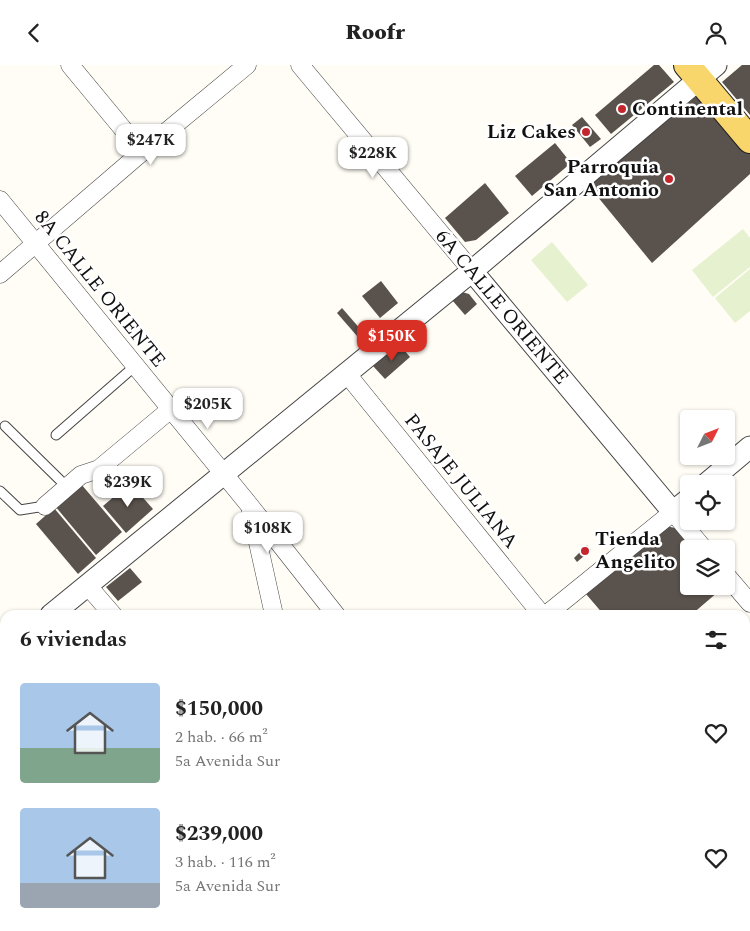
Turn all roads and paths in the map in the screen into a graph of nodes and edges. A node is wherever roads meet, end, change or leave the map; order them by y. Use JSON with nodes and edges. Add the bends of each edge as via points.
{"nodes":[{"id":1,"x":70,"y":65,"type":"edge"},
{"id":2,"x":247,"y":65,"type":"edge"},
{"id":3,"x":300,"y":65,"type":"edge"},
{"id":4,"x":701,"y":70,"type":"edge"},
{"id":5,"x":750,"y":139,"type":"edge"},
{"id":6,"x":142,"y":152,"type":"junction"},
{"id":7,"x":0,"y":200,"type":"edge"},
{"id":8,"x":36,"y":244,"type":"junction"},
{"id":9,"x":472,"y":271,"type":"junction"},
{"id":10,"x":0,"y":274,"type":"edge"},
{"id":11,"x":135,"y":366,"type":"junction"},
{"id":12,"x":347,"y":374,"type":"junction"},
{"id":13,"x":171,"y":409,"type":"junction"},
{"id":14,"x":5,"y":425,"type":"dead end"},
{"id":15,"x":56,"y":435,"type":"dead end"},
{"id":16,"x":750,"y":447,"type":"edge"},
{"id":17,"x":223,"y":474,"type":"junction"},
{"id":18,"x":717,"y":475,"type":"edge"},
{"id":19,"x":67,"y":487,"type":"junction"},
{"id":20,"x":0,"y":491,"type":"edge"},
{"id":21,"x":680,"y":504,"type":"edge"},
{"id":22,"x":45,"y":505,"type":"joint"},
{"id":23,"x":250,"y":506,"type":"junction"},
{"id":24,"x":680,"y":506,"type":"edge"},
{"id":25,"x":87,"y":585,"type":"junction"},
{"id":26,"x":735,"y":586,"type":"edge"},
{"id":27,"x":750,"y":603,"type":"edge"},
{"id":28,"x":57,"y":610,"type":"edge"},
{"id":29,"x":109,"y":610,"type":"edge"},
{"id":30,"x":273,"y":610,"type":"edge"},
{"id":31,"x":332,"y":610,"type":"edge"},
{"id":32,"x":538,"y":610,"type":"edge"},
{"id":33,"x":552,"y":610,"type":"edge"}],
"edges":[{"from":1,"to":6,"type":"street"},
{"from":2,"to":6,"type":"street"},
{"from":3,"to":9,"type":"street","name":"6A CALLE ORIENTE"},
{"from":4,"to":5,"type":"main road"},
{"from":4,"to":9,"type":"street"},
{"from":6,"to":8,"type":"street"},
{"from":7,"to":8,"type":"street","name":"8A CALLE ORIENTE"},
{"from":8,"to":10,"type":"street"},
{"from":8,"to":11,"type":"street","name":"8A CALLE ORIENTE"},
{"from":9,"to":12,"type":"street"},
{"from":9,"to":21,"type":"street","name":"6A CALLE ORIENTE"},
{"from":11,"to":13,"type":"street","name":"8A CALLE ORIENTE"},
{"from":11,"to":15,"type":"lane"},
{"from":12,"to":17,"type":"street"},
{"from":12,"to":32,"type":"street","name":"PASAJE JULIANA"},
{"from":13,"to":17,"type":"street","name":"8A CALLE ORIENTE"},
{"from":13,"to":19,"type":"street","via":[[99,469],[81,475]]},
{"from":14,"to":19,"type":"lane"},
{"from":16,"to":18,"type":"street"},
{"from":17,"to":23,"type":"street","name":"8A CALLE ORIENTE"},
{"from":17,"to":25,"type":"street"},
{"from":19,"to":22,"type":"street"},
{"from":20,"to":22,"type":"lane","via":[[20,510]]},
{"from":23,"to":30,"type":"street"},
{"from":23,"to":31,"type":"street","name":"8A CALLE ORIENTE"},
{"from":24,"to":33,"type":"street"},
{"from":25,"to":28,"type":"street"},
{"from":25,"to":29,"type":"street"},
{"from":26,"to":27,"type":"street"}]}
